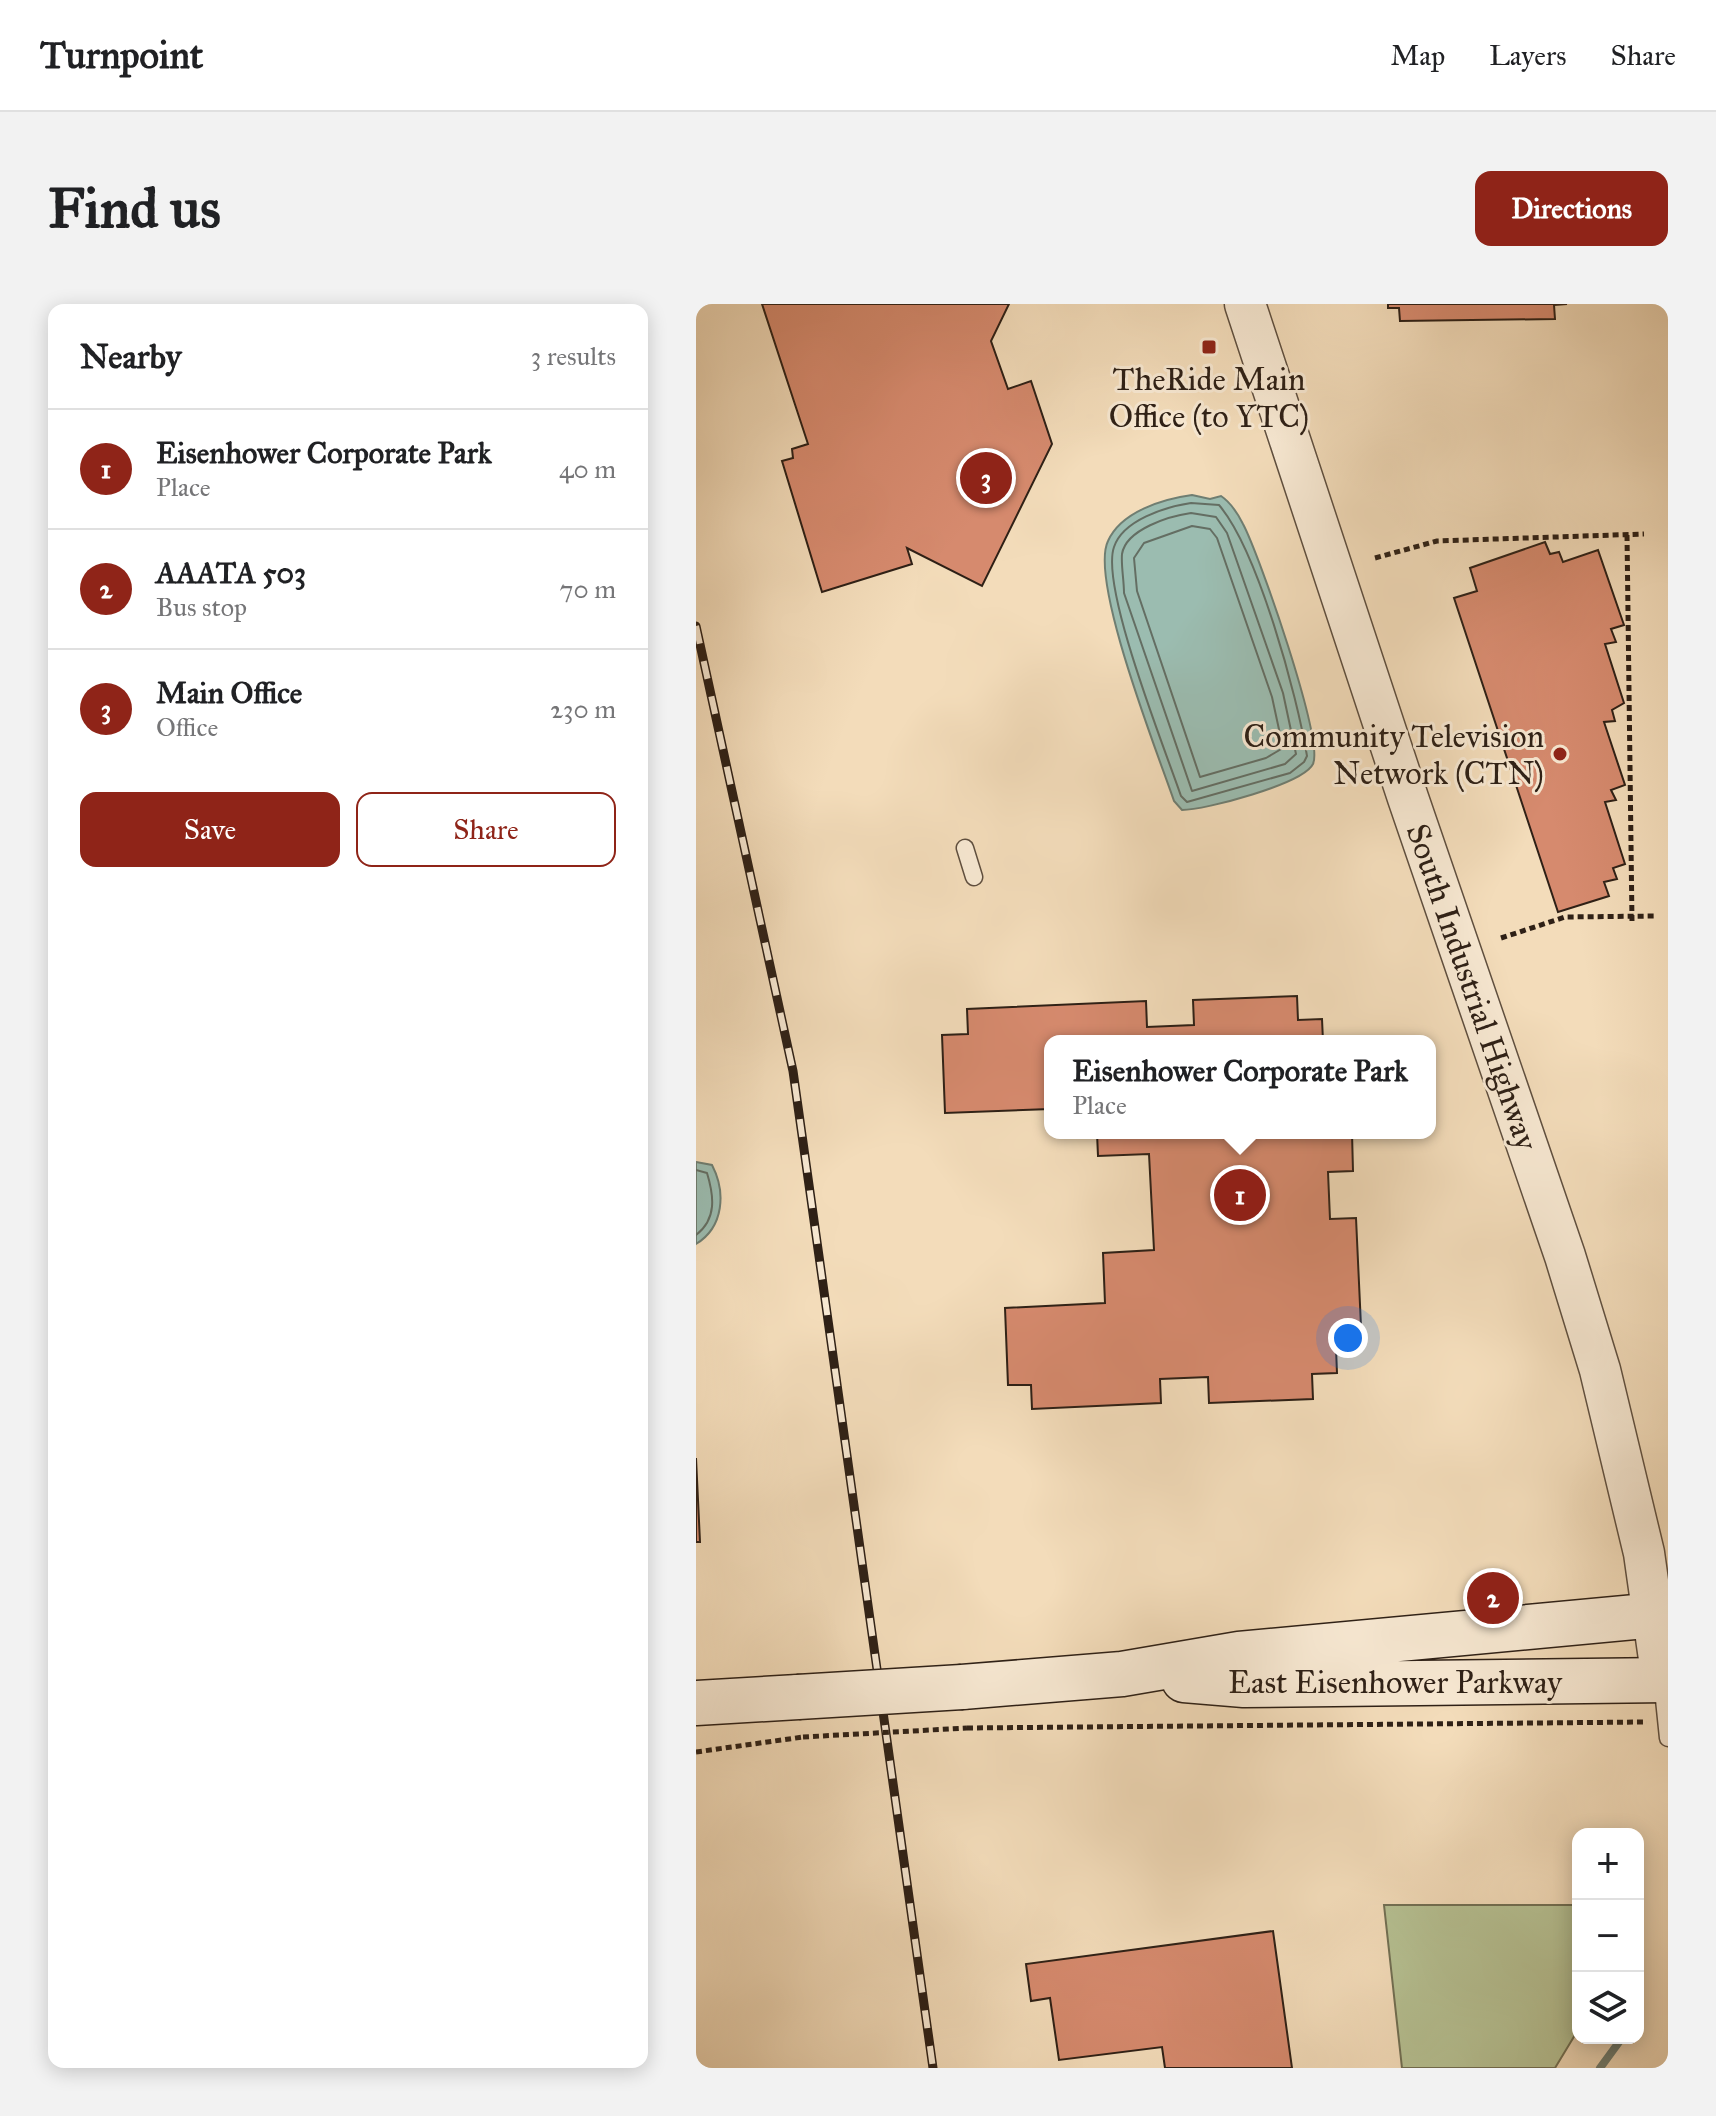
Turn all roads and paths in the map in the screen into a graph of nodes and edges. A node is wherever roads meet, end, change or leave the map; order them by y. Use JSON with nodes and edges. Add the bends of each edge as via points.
{"nodes":[{"id":1,"x":1245,"y":304,"type":"edge"},
{"id":2,"x":1644,"y":534,"type":"dead end"},
{"id":3,"x":1627,"y":535,"type":"junction"},
{"id":4,"x":1375,"y":558,"type":"dead end"},
{"id":5,"x":965,"y":848,"type":"dead end"},
{"id":6,"x":974,"y":877,"type":"dead end"},
{"id":7,"x":1656,"y":916,"type":"dead end"},
{"id":8,"x":1631,"y":918,"type":"junction"},
{"id":9,"x":1501,"y":938,"type":"dead end"},
{"id":10,"x":1661,"y":1615,"type":"edge"},
{"id":11,"x":1122,"y":1674,"type":"junction"},
{"id":12,"x":1665,"y":1680,"type":"edge"},
{"id":13,"x":696,"y":1703,"type":"edge"},
{"id":14,"x":964,"y":1708,"type":"junction"},
{"id":15,"x":800,"y":1717,"type":"junction"},
{"id":16,"x":1624,"y":1722,"type":"dead end"},
{"id":17,"x":1668,"y":1738,"type":"edge"},
{"id":18,"x":696,"y":1752,"type":"edge"}],
"edges":[{"from":1,"to":10,"type":"street","name":"South Industrial Highway","via":[[1565,1256],[1600,1370]]},
{"from":2,"to":3,"type":"path"},
{"from":3,"to":4,"type":"path","via":[[1437,541]]},
{"from":3,"to":8,"type":"path"},
{"from":5,"to":6,"type":"lane"},
{"from":7,"to":8,"type":"path"},
{"from":8,"to":9,"type":"path","via":[[1565,917]]},
{"from":10,"to":11,"type":"main road","name":"East Eisenhower Parkway","via":[[1239,1654]]},
{"from":10,"to":12,"type":"street","name":"South Industrial Highway"},
{"from":11,"to":12,"type":"main road","name":"East Eisenhower Parkway","via":[[1244,1685]]},
{"from":11,"to":14,"type":"main road","name":"East Eisenhower Parkway"},
{"from":12,"to":17,"type":"lane"},
{"from":13,"to":15,"type":"main road","name":"East Eisenhower Parkway"},
{"from":14,"to":15,"type":"main road","name":"East Eisenhower Parkway","bridge":true},
{"from":14,"to":15,"type":"path","bridge":true},
{"from":14,"to":16,"type":"path"},
{"from":15,"to":18,"type":"path"}]}
